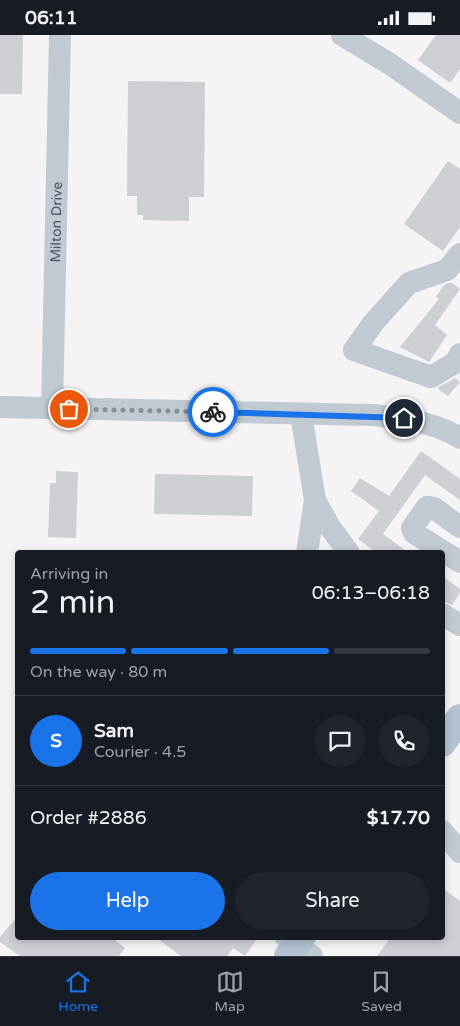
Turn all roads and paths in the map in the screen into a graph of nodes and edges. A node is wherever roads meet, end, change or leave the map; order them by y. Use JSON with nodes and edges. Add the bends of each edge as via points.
{"nodes":[{"id":1,"x":60,"y":35,"type":"edge"},
{"id":2,"x":342,"y":35,"type":"edge"},
{"id":3,"x":457,"y":104,"type":"edge"},
{"id":4,"x":458,"y":262,"type":"edge"},
{"id":5,"x":460,"y":355,"type":"edge"},
{"id":6,"x":0,"y":407,"type":"edge"},
{"id":7,"x":52,"y":408,"type":"junction"},
{"id":8,"x":301,"y":414,"type":"junction"},
{"id":9,"x":460,"y":438,"type":"edge"},
{"id":10,"x":315,"y":500,"type":"junction"},
{"id":11,"x":460,"y":527,"type":"edge"},
{"id":12,"x":307,"y":550,"type":"edge"},
{"id":13,"x":347,"y":550,"type":"edge"},
{"id":14,"x":441,"y":550,"type":"edge"},
{"id":15,"x":445,"y":553,"type":"edge"},
{"id":16,"x":460,"y":562,"type":"edge"},
{"id":17,"x":445,"y":616,"type":"edge"},
{"id":18,"x":460,"y":625,"type":"edge"},
{"id":19,"x":445,"y":834,"type":"edge"},
{"id":20,"x":460,"y":852,"type":"edge"}],
"edges":[{"from":1,"to":7,"type":"street","name":"Milton Drive"},
{"from":2,"to":3,"type":"street"},
{"from":4,"to":5,"type":"street","via":[[447,270],[410,283],[374,322],[354,350],[431,377],[456,362]]},
{"from":6,"to":7,"type":"street"},
{"from":7,"to":8,"type":"street"},
{"from":8,"to":9,"type":"street","via":[[404,418]]},
{"from":8,"to":10,"type":"street"},
{"from":10,"to":12,"type":"street"},
{"from":10,"to":13,"type":"street"},
{"from":11,"to":14,"type":"street","via":[[434,508],[427,507],[412,527],[414,533]]},
{"from":15,"to":16,"type":"street"},
{"from":17,"to":18,"type":"street"},
{"from":19,"to":20,"type":"street"}]}
